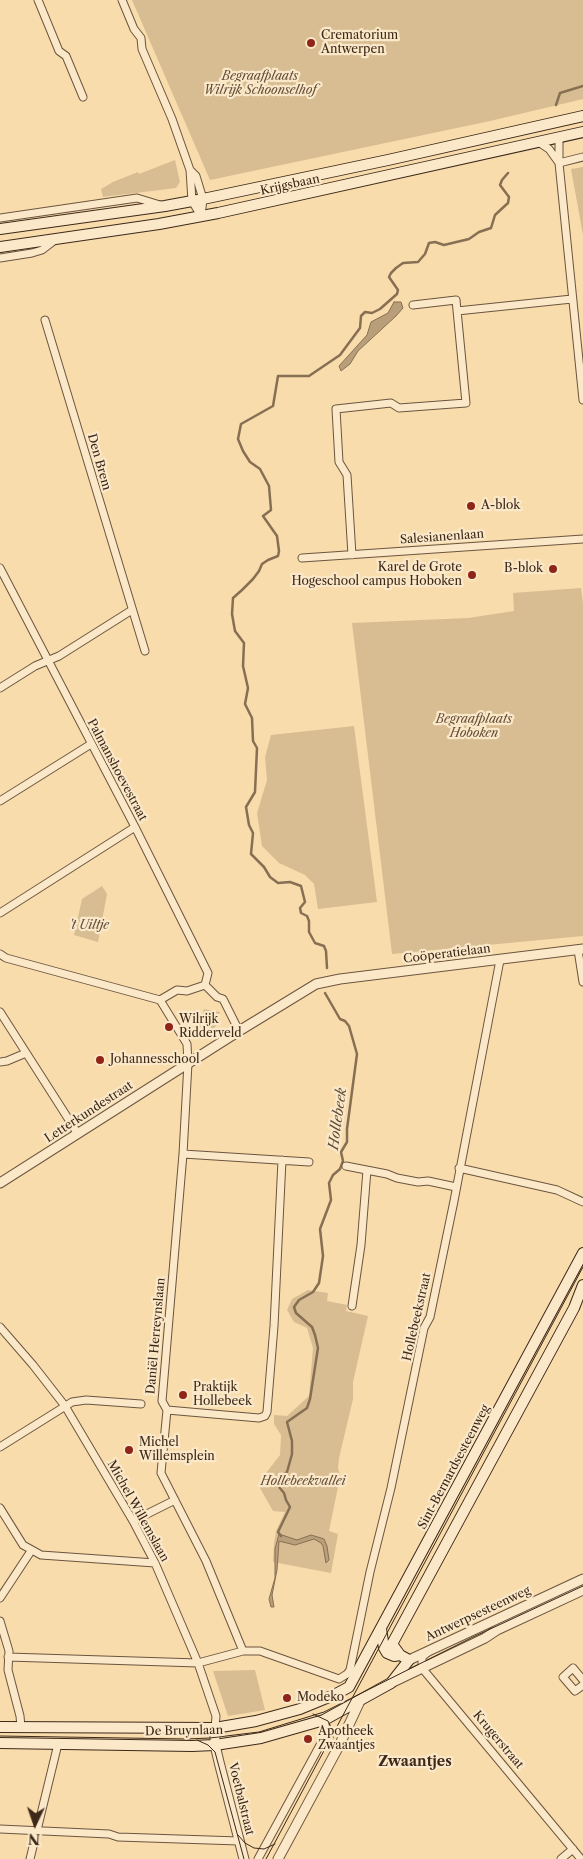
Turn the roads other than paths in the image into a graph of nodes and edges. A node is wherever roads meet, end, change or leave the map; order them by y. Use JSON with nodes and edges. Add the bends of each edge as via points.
{"nodes":[{"id":1,"x":38,"y":0,"type":"edge"},
{"id":2,"x":122,"y":0,"type":"edge"},
{"id":3,"x":83,"y":97,"type":"dead end"},
{"id":4,"x":583,"y":116,"type":"edge"},
{"id":5,"x":583,"y":132,"type":"edge"},
{"id":6,"x":559,"y":138,"type":"junction"},
{"id":7,"x":540,"y":143,"type":"junction"},
{"id":8,"x":583,"y":157,"type":"edge"},
{"id":9,"x":559,"y":163,"type":"junction"},
{"id":10,"x":190,"y":170,"type":"junction"},
{"id":11,"x":203,"y":199,"type":"junction"},
{"id":12,"x":192,"y":201,"type":"junction"},
{"id":13,"x":165,"y":206,"type":"junction"},
{"id":14,"x":201,"y":216,"type":"junction"},
{"id":15,"x":0,"y":218,"type":"edge"},
{"id":16,"x":0,"y":229,"type":"edge"},
{"id":17,"x":56,"y":239,"type":"junction"},
{"id":18,"x":0,"y":247,"type":"edge"},
{"id":19,"x":0,"y":258,"type":"edge"},
{"id":20,"x":572,"y":299,"type":"junction"},
{"id":21,"x":413,"y":305,"type":"dead end"},
{"id":22,"x":457,"y":311,"type":"junction"},
{"id":23,"x":45,"y":320,"type":"dead end"},
{"id":24,"x":583,"y":400,"type":"edge"},
{"id":25,"x":583,"y":539,"type":"edge"},
{"id":26,"x":352,"y":555,"type":"junction"},
{"id":27,"x":302,"y":558,"type":"dead end"},
{"id":28,"x":0,"y":568,"type":"edge"},
{"id":29,"x":132,"y":610,"type":"junction"},
{"id":30,"x":145,"y":651,"type":"dead end"},
{"id":31,"x":48,"y":661,"type":"junction"},
{"id":32,"x":0,"y":688,"type":"edge"},
{"id":33,"x":91,"y":744,"type":"junction"},
{"id":34,"x":0,"y":801,"type":"edge"},
{"id":35,"x":135,"y":827,"type":"junction"},
{"id":36,"x":0,"y":913,"type":"edge"},
{"id":37,"x":580,"y":950,"type":"edge"},
{"id":38,"x":3,"y":956,"type":"edge"},
{"id":39,"x":500,"y":960,"type":"junction"},
{"id":40,"x":583,"y":982,"type":"edge"},
{"id":41,"x":320,"y":983,"type":"joint"},
{"id":42,"x":205,"y":985,"type":"junction"},
{"id":43,"x":160,"y":1000,"type":"junction"},
{"id":44,"x":0,"y":1012,"type":"edge"},
{"id":45,"x":239,"y":1031,"type":"junction"},
{"id":46,"x":26,"y":1053,"type":"junction"},
{"id":47,"x":0,"y":1062,"type":"edge"},
{"id":48,"x":188,"y":1064,"type":"junction"},
{"id":49,"x":78,"y":1134,"type":"junction"},
{"id":50,"x":183,"y":1154,"type":"junction"},
{"id":51,"x":282,"y":1160,"type":"junction"},
{"id":52,"x":309,"y":1162,"type":"dead end"},
{"id":53,"x":346,"y":1166,"type":"dead end"},
{"id":54,"x":459,"y":1168,"type":"junction"},
{"id":55,"x":367,"y":1170,"type":"junction"},
{"id":56,"x":0,"y":1183,"type":"edge"},
{"id":57,"x":456,"y":1187,"type":"junction"},
{"id":58,"x":583,"y":1202,"type":"edge"},
{"id":59,"x":583,"y":1253,"type":"edge"},
{"id":60,"x":583,"y":1285,"type":"edge"},
{"id":61,"x":352,"y":1306,"type":"dead end"},
{"id":62,"x":0,"y":1327,"type":"edge"},
{"id":63,"x":141,"y":1404,"type":"dead end"},
{"id":64,"x":65,"y":1406,"type":"junction"},
{"id":65,"x":166,"y":1410,"type":"junction"},
{"id":66,"x":0,"y":1446,"type":"edge"},
{"id":67,"x":175,"y":1500,"type":"junction"},
{"id":68,"x":0,"y":1508,"type":"edge"},
{"id":69,"x":133,"y":1521,"type":"junction"},
{"id":70,"x":31,"y":1550,"type":"junction"},
{"id":71,"x":155,"y":1564,"type":"junction"},
{"id":72,"x":583,"y":1579,"type":"edge"},
{"id":73,"x":583,"y":1590,"type":"edge"},
{"id":74,"x":0,"y":1598,"type":"edge"},
{"id":75,"x":0,"y":1621,"type":"edge"},
{"id":76,"x":381,"y":1628,"type":"junction"},
{"id":77,"x":387,"y":1644,"type":"junction"},
{"id":78,"x":370,"y":1647,"type":"junction"},
{"id":79,"x":429,"y":1650,"type":"junction"},
{"id":80,"x":243,"y":1651,"type":"junction"},
{"id":81,"x":8,"y":1657,"type":"junction"},
{"id":82,"x":405,"y":1658,"type":"junction"},
{"id":83,"x":198,"y":1663,"type":"junction"},
{"id":84,"x":422,"y":1668,"type":"junction"},
{"id":85,"x":583,"y":1680,"type":"edge"},
{"id":86,"x":391,"y":1683,"type":"junction"},
{"id":87,"x":583,"y":1685,"type":"edge"},
{"id":88,"x":344,"y":1690,"type":"joint"},
{"id":89,"x":360,"y":1701,"type":"junction"},
{"id":90,"x":324,"y":1720,"type":"junction"},
{"id":91,"x":0,"y":1727,"type":"edge"},
{"id":92,"x":21,"y":1727,"type":"junction"},
{"id":93,"x":215,"y":1728,"type":"junction"},
{"id":94,"x":0,"y":1743,"type":"edge"},
{"id":95,"x":58,"y":1744,"type":"junction"},
{"id":96,"x":215,"y":1745,"type":"junction"},
{"id":97,"x":0,"y":1829,"type":"edge"},
{"id":98,"x":37,"y":1831,"type":"junction"},
{"id":99,"x":239,"y":1841,"type":"junction"},
{"id":100,"x":573,"y":1850,"type":"junction"},
{"id":101,"x":30,"y":1859,"type":"edge"},
{"id":102,"x":244,"y":1859,"type":"edge"},
{"id":103,"x":258,"y":1859,"type":"edge"},
{"id":104,"x":278,"y":1859,"type":"edge"},
{"id":105,"x":561,"y":1859,"type":"edge"},
{"id":106,"x":581,"y":1859,"type":"edge"}],
"edges":[{"from":1,"to":3,"type":"street"},
{"from":2,"to":10,"type":"street","via":[[141,38],[142,49]]},
{"from":4,"to":11,"type":"main road","name":"Krijgsbaan"},
{"from":5,"to":6,"type":"main road","name":"Krijgsbaan"},
{"from":6,"to":7,"type":"main road","name":"Krijgsbaan"},
{"from":6,"to":9,"type":"street"},
{"from":7,"to":9,"type":"street"},
{"from":7,"to":14,"type":"main road","name":"Krijgsbaan"},
{"from":8,"to":9,"type":"street"},
{"from":9,"to":20,"type":"street"},
{"from":10,"to":11,"type":"street","via":[[196,176]]},
{"from":10,"to":12,"type":"street"},
{"from":11,"to":12,"type":"main road","name":"Krijgsbaan"},
{"from":11,"to":14,"type":"street"},
{"from":12,"to":13,"type":"main road","name":"Krijgsbaan"},
{"from":12,"to":14,"type":"street"},
{"from":13,"to":15,"type":"street","via":[[138,198]]},
{"from":13,"to":16,"type":"main road","name":"Krijgsbaan"},
{"from":14,"to":17,"type":"main road","name":"Krijgsbaan"},
{"from":17,"to":18,"type":"main road","name":"Krijgsbaan"},
{"from":17,"to":19,"type":"street","via":[[32,254]]},
{"from":20,"to":22,"type":"street"},
{"from":20,"to":24,"type":"street"},
{"from":21,"to":22,"type":"street","via":[[456,300]]},
{"from":22,"to":26,"type":"street","via":[[466,402],[399,408],[391,403],[336,409],[339,462],[347,475]]},
{"from":23,"to":29,"type":"street","name":"Den Brem"},
{"from":25,"to":26,"type":"street","name":"Salesianenlaan"},
{"from":26,"to":27,"type":"street","name":"Salesianenlaan"},
{"from":28,"to":31,"type":"street","name":"Palmanshoevestraat"},
{"from":29,"to":30,"type":"street","name":"Den Brem"},
{"from":29,"to":31,"type":"street"},
{"from":31,"to":32,"type":"street"},
{"from":31,"to":33,"type":"street","name":"Palmanshoevestraat"},
{"from":33,"to":34,"type":"street"},
{"from":33,"to":35,"type":"street","name":"Palmanshoevestraat"},
{"from":35,"to":36,"type":"street"},
{"from":35,"to":42,"type":"street","name":"Palmanshoevestraat","via":[[208,973]]},
{"from":37,"to":39,"type":"street","name":"Coöperatielaan"},
{"from":37,"to":40,"type":"street","name":"Coöperatielaan"},
{"from":38,"to":43,"type":"street"},
{"from":39,"to":41,"type":"street","name":"Coöperatielaan"},
{"from":39,"to":54,"type":"street","name":"Hollebeekstraat"},
{"from":41,"to":45,"type":"street","name":"Letterkundestraat"},
{"from":42,"to":43,"type":"street","via":[[187,991],[177,990]]},
{"from":42,"to":45,"type":"street","via":[[223,999]]},
{"from":43,"to":48,"type":"street","name":"Daniël Herreynslaan","via":[[187,1044]]},
{"from":44,"to":46,"type":"street"},
{"from":45,"to":48,"type":"street","name":"Letterkundestraat"},
{"from":46,"to":47,"type":"street"},
{"from":46,"to":49,"type":"street"},
{"from":48,"to":49,"type":"street","name":"Letterkundestraat"},
{"from":48,"to":50,"type":"street","name":"Daniël Herreynslaan"},
{"from":49,"to":56,"type":"street","name":"Letterkundestraat"},
{"from":50,"to":51,"type":"street"},
{"from":50,"to":65,"type":"street","name":"Daniël Herreynslaan","via":[[162,1401]]},
{"from":51,"to":52,"type":"street"},
{"from":51,"to":65,"type":"street","via":[[267,1412],[259,1418]]},
{"from":53,"to":55,"type":"street"},
{"from":54,"to":57,"type":"street","name":"Hollebeekstraat"},
{"from":54,"to":58,"type":"street","via":[[556,1190]]},
{"from":55,"to":57,"type":"street"},
{"from":55,"to":61,"type":"street","via":[[362,1245]]},
{"from":57,"to":80,"type":"street","name":"Hollebeekstraat","via":[[350,1670],[339,1679],[260,1651]]},
{"from":59,"to":76,"type":"main road","name":"Sint-Bernardsesteenweg"},
{"from":60,"to":77,"type":"main road","via":[[574,1308],[436,1564]]},
{"from":62,"to":64,"type":"street","name":"Michel Willemslaan"},
{"from":63,"to":64,"type":"street","via":[[86,1400]]},
{"from":64,"to":66,"type":"street"},
{"from":64,"to":69,"type":"street","name":"Michel Willemslaan"},
{"from":65,"to":67,"type":"street","name":"Daniël Herreynslaan","via":[[161,1473]]},
{"from":67,"to":69,"type":"street"},
{"from":67,"to":80,"type":"street","name":"Daniël Herreynslaan","via":[[206,1561]]},
{"from":68,"to":70,"type":"street","via":[[23,1545]]},
{"from":69,"to":71,"type":"street","name":"Michel Willemslaan"},
{"from":70,"to":71,"type":"street","via":[[40,1555]]},
{"from":70,"to":74,"type":"street"},
{"from":71,"to":83,"type":"street","name":"Michel Willemslaan"},
{"from":72,"to":79,"type":"street","name":"Antwerpsesteenweg"},
{"from":73,"to":84,"type":"street","name":"Antwerpsesteenweg"},
{"from":75,"to":81,"type":"street"},
{"from":76,"to":77,"type":"main road"},
{"from":76,"to":78,"type":"main road","name":"Sint-Bernardsesteenweg"},
{"from":77,"to":78,"type":"main road"},
{"from":77,"to":82,"type":"main road","name":"Krugerstraat"},
{"from":78,"to":88,"type":"main road","name":"Sint-Bernardsesteenweg","via":[[356,1677]]},
{"from":79,"to":82,"type":"street","name":"Antwerpsesteenweg"},
{"from":79,"to":84,"type":"street","via":[[422,1658]]},
{"from":80,"to":83,"type":"street"},
{"from":81,"to":83,"type":"street"},
{"from":81,"to":92,"type":"street"},
{"from":82,"to":84,"type":"street","name":"Krugerstraat"},
{"from":82,"to":86,"type":"main road","name":"Antwerpsesteenweg"},
{"from":83,"to":93,"type":"street","name":"Michel Willemslaan","via":[[216,1716]]},
{"from":84,"to":86,"type":"street","name":"Antwerpsesteenweg"},
{"from":84,"to":100,"type":"street","name":"Krugerstraat"},
{"from":85,"to":87,"type":"street","via":[[573,1668],[563,1677],[575,1691]]},
{"from":86,"to":89,"type":"main road","name":"Antwerpsesteenweg"},
{"from":88,"to":93,"type":"main road","name":"De Bruynlaan","via":[[310,1706],[266,1719]]},
{"from":89,"to":90,"type":"main road","name":"De Bruynlaan"},
{"from":89,"to":104,"type":"street"},
{"from":90,"to":96,"type":"main road","name":"De Bruynlaan","via":[[261,1738]]},
{"from":90,"to":103,"type":"street","via":[[325,1736]]},
{"from":91,"to":92,"type":"main road","name":"De Bruynlaan"},
{"from":92,"to":93,"type":"main road","name":"De Bruynlaan"},
{"from":93,"to":96,"type":"street","name":"Voetbalstraat"},
{"from":94,"to":95,"type":"main road","name":"De Bruynlaan"},
{"from":95,"to":96,"type":"main road","name":"De Bruynlaan"},
{"from":95,"to":98,"type":"street"},
{"from":96,"to":99,"type":"street","name":"Voetbalstraat"},
{"from":97,"to":98,"type":"street"},
{"from":98,"to":99,"type":"street"},
{"from":98,"to":101,"type":"street"},
{"from":99,"to":102,"type":"street","name":"Voetbalstraat"},
{"from":100,"to":105,"type":"street"},
{"from":100,"to":106,"type":"street","name":"Krugerstraat"}]}
